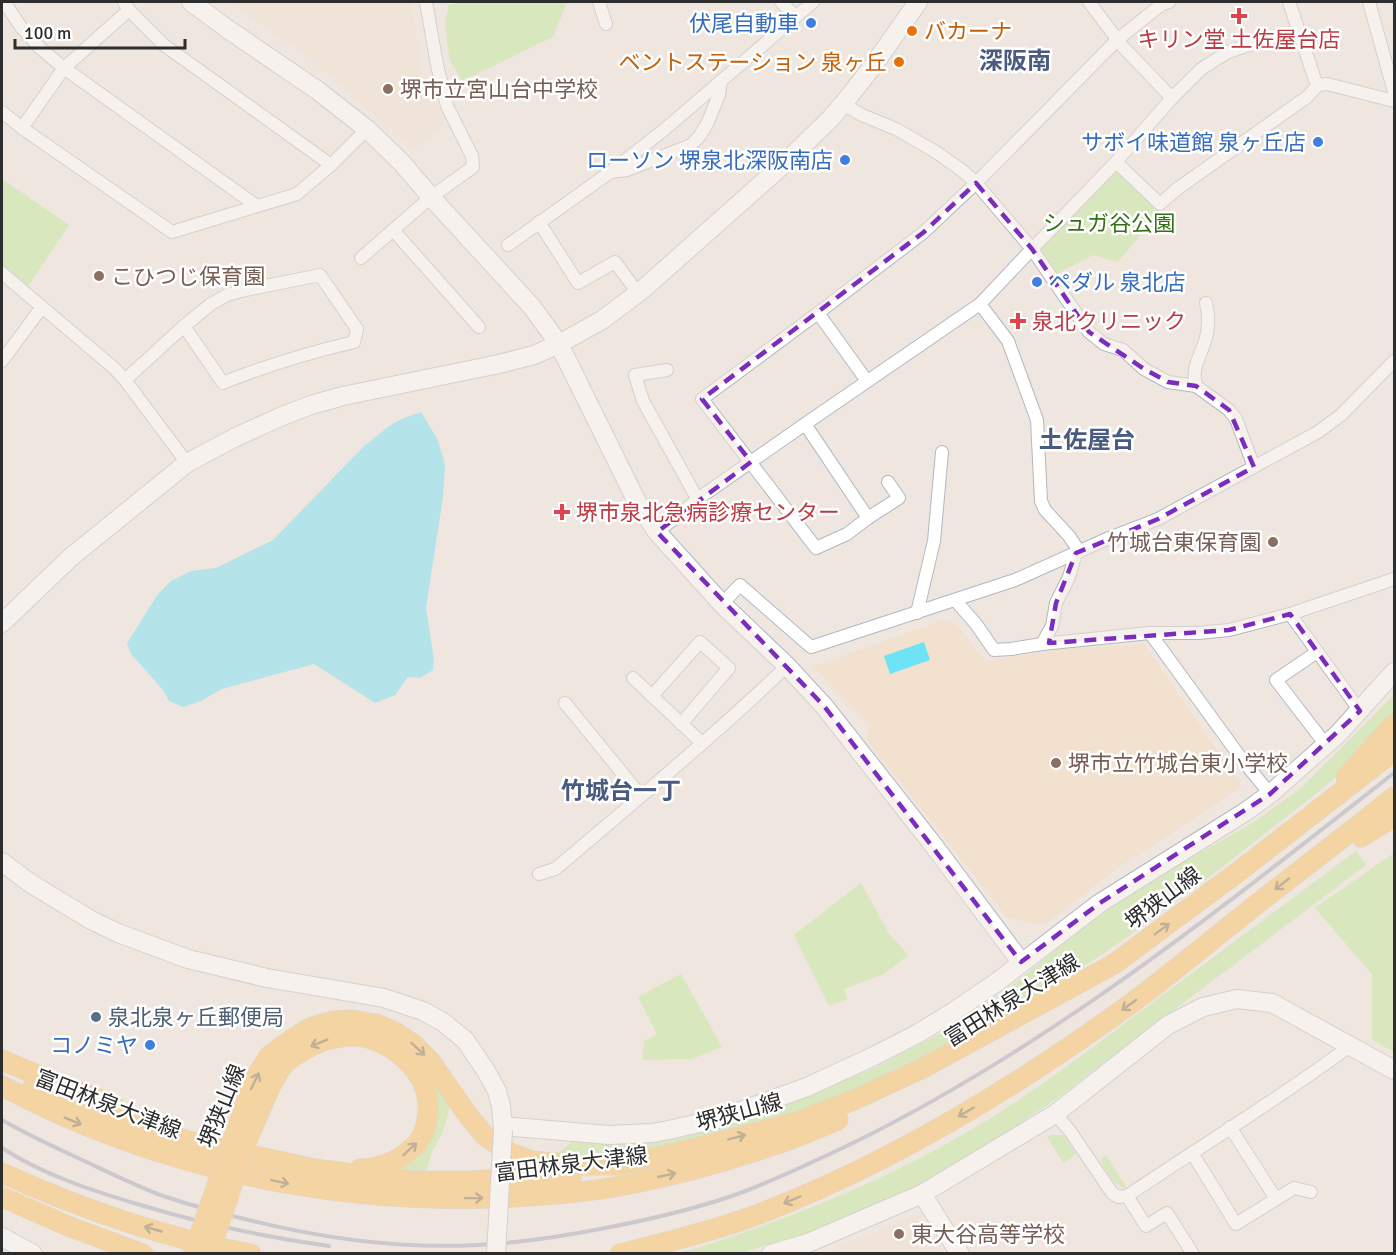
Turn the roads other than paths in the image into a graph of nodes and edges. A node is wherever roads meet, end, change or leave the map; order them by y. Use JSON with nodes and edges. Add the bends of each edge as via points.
{"nodes":[{"id":1,"x":4,"y":2,"type":"edge"},
{"id":2,"x":191,"y":2,"type":"edge"},
{"id":3,"x":426,"y":2,"type":"edge"},
{"id":4,"x":599,"y":2,"type":"edge"},
{"id":5,"x":781,"y":2,"type":"edge"},
{"id":6,"x":813,"y":2,"type":"edge"},
{"id":7,"x":918,"y":2,"type":"edge"},
{"id":8,"x":1089,"y":2,"type":"edge"},
{"id":9,"x":1169,"y":2,"type":"edge"},
{"id":10,"x":1289,"y":2,"type":"edge"},
{"id":11,"x":1369,"y":2,"type":"edge"},
{"id":12,"x":126,"y":6,"type":"edge"},
{"id":13,"x":796,"y":17,"type":"junction"},
{"id":14,"x":606,"y":24,"type":"dead end"},
{"id":15,"x":1298,"y":32,"type":"junction"},
{"id":16,"x":1117,"y":40,"type":"junction"},
{"id":17,"x":64,"y":68,"type":"junction"},
{"id":18,"x":721,"y":81,"type":"junction"},
{"id":19,"x":1318,"y":85,"type":"junction"},
{"id":20,"x":1395,"y":92,"type":"edge"},
{"id":21,"x":1172,"y":98,"type":"junction"},
{"id":22,"x":1395,"y":101,"type":"edge"},
{"id":23,"x":843,"y":104,"type":"junction"},
{"id":24,"x":2,"y":112,"type":"edge"},
{"id":25,"x":22,"y":128,"type":"junction"},
{"id":26,"x":367,"y":129,"type":"junction"},
{"id":27,"x":1116,"y":162,"type":"junction"},
{"id":28,"x":331,"y":165,"type":"junction"},
{"id":29,"x":609,"y":173,"type":"junction"},
{"id":30,"x":976,"y":183,"type":"junction"},
{"id":31,"x":431,"y":197,"type":"junction"},
{"id":32,"x":257,"y":206,"type":"junction"},
{"id":33,"x":539,"y":222,"type":"junction"},
{"id":34,"x":393,"y":230,"type":"junction"},
{"id":35,"x":508,"y":245,"type":"dead end"},
{"id":36,"x":1032,"y":249,"type":"junction"},
{"id":37,"x":361,"y":258,"type":"dead end"},
{"id":38,"x":2,"y":273,"type":"edge"},
{"id":39,"x":638,"y":293,"type":"junction"},
{"id":40,"x":1206,"y":303,"type":"dead end"},
{"id":41,"x":980,"y":304,"type":"junction"},
{"id":42,"x":42,"y":307,"type":"junction"},
{"id":43,"x":818,"y":313,"type":"junction"},
{"id":44,"x":184,"y":326,"type":"junction"},
{"id":45,"x":479,"y":327,"type":"dead end"},
{"id":46,"x":559,"y":344,"type":"junction"},
{"id":47,"x":2,"y":361,"type":"edge"},
{"id":48,"x":1395,"y":361,"type":"edge"},
{"id":49,"x":667,"y":370,"type":"dead end"},
{"id":50,"x":125,"y":380,"type":"junction"},
{"id":51,"x":867,"y":381,"type":"junction"},
{"id":52,"x":1196,"y":386,"type":"junction"},
{"id":53,"x":805,"y":424,"type":"junction"},
{"id":54,"x":942,"y":452,"type":"dead end"},
{"id":55,"x":751,"y":462,"type":"junction"},
{"id":56,"x":187,"y":463,"type":"junction"},
{"id":57,"x":1254,"y":467,"type":"junction"},
{"id":58,"x":888,"y":482,"type":"dead end"},
{"id":59,"x":698,"y":500,"type":"junction"},
{"id":60,"x":868,"y":518,"type":"junction"},
{"id":61,"x":657,"y":532,"type":"junction"},
{"id":62,"x":1077,"y":552,"type":"junction"},
{"id":63,"x":1395,"y":579,"type":"edge"},
{"id":64,"x":955,"y":600,"type":"junction"},
{"id":65,"x":722,"y":604,"type":"junction"},
{"id":66,"x":917,"y":613,"type":"junction"},
{"id":67,"x":1290,"y":614,"type":"junction"},
{"id":68,"x":2,"y":623,"type":"edge"},
{"id":69,"x":1150,"y":633,"type":"junction"},
{"id":70,"x":1042,"y":644,"type":"junction"},
{"id":71,"x":1317,"y":652,"type":"junction"},
{"id":72,"x":787,"y":666,"type":"junction"},
{"id":73,"x":1395,"y":672,"type":"edge"},
{"id":74,"x":633,"y":678,"type":"dead end"},
{"id":75,"x":652,"y":696,"type":"junction"},
{"id":76,"x":565,"y":704,"type":"dead end"},
{"id":77,"x":1360,"y":711,"type":"junction"},
{"id":78,"x":681,"y":724,"type":"junction"},
{"id":79,"x":1395,"y":724,"type":"edge"},
{"id":80,"x":702,"y":743,"type":"junction"},
{"id":81,"x":1326,"y":745,"type":"junction"},
{"id":82,"x":1395,"y":751,"type":"edge"},
{"id":83,"x":1270,"y":794,"type":"junction"},
{"id":84,"x":641,"y":796,"type":"junction"},
{"id":85,"x":1395,"y":797,"type":"edge"},
{"id":86,"x":1395,"y":817,"type":"edge"},
{"id":87,"x":2,"y":862,"type":"edge"},
{"id":88,"x":1304,"y":867,"type":"junction"},
{"id":89,"x":1238,"y":872,"type":"junction"},
{"id":90,"x":539,"y":874,"type":"dead end"},
{"id":91,"x":1021,"y":962,"type":"junction"},
{"id":92,"x":1114,"y":964,"type":"junction"},
{"id":93,"x":1350,"y":1046,"type":"junction"},
{"id":94,"x":2,"y":1060,"type":"edge"},
{"id":95,"x":1395,"y":1070,"type":"edge"},
{"id":96,"x":2,"y":1077,"type":"edge"},
{"id":97,"x":2,"y":1086,"type":"edge"},
{"id":98,"x":1055,"y":1114,"type":"junction"},
{"id":99,"x":1230,"y":1127,"type":"junction"},
{"id":100,"x":503,"y":1128,"type":"junction"},
{"id":101,"x":241,"y":1137,"type":"junction"},
{"id":102,"x":1192,"y":1153,"type":"junction"},
{"id":103,"x":267,"y":1159,"type":"junction"},
{"id":104,"x":619,"y":1165,"type":"junction"},
{"id":105,"x":315,"y":1169,"type":"junction"},
{"id":106,"x":2,"y":1173,"type":"edge"},
{"id":107,"x":1311,"y":1192,"type":"dead end"},
{"id":108,"x":922,"y":1194,"type":"junction"},
{"id":109,"x":1127,"y":1196,"type":"junction"},
{"id":110,"x":2,"y":1197,"type":"edge"},
{"id":111,"x":1276,"y":1199,"type":"junction"},
{"id":112,"x":37,"y":1212,"type":"junction"},
{"id":113,"x":2,"y":1237,"type":"edge"},
{"id":114,"x":642,"y":1248,"type":"junction"},
{"id":115,"x":33,"y":1254,"type":"edge"},
{"id":116,"x":101,"y":1254,"type":"edge"},
{"id":117,"x":143,"y":1254,"type":"edge"},
{"id":118,"x":193,"y":1254,"type":"edge"},
{"id":119,"x":209,"y":1254,"type":"edge"},
{"id":120,"x":251,"y":1254,"type":"edge"},
{"id":121,"x":496,"y":1254,"type":"edge"},
{"id":122,"x":612,"y":1254,"type":"edge"},
{"id":123,"x":620,"y":1254,"type":"edge"},
{"id":124,"x":771,"y":1254,"type":"edge"},
{"id":125,"x":960,"y":1254,"type":"edge"},
{"id":126,"x":1193,"y":1254,"type":"edge"}],
"edges":[{"from":1,"to":17,"type":"street","via":[[40,48]]},
{"from":2,"to":26,"type":"street"},
{"from":3,"to":31,"type":"street","via":[[447,106],[472,156],[473,167]]},
{"from":4,"to":14,"type":"street"},
{"from":5,"to":13,"type":"street"},
{"from":6,"to":13,"type":"street"},
{"from":7,"to":23,"type":"street"},
{"from":8,"to":16,"type":"street"},
{"from":9,"to":16,"type":"street"},
{"from":10,"to":15,"type":"street"},
{"from":11,"to":20,"type":"street"},
{"from":12,"to":17,"type":"street"},
{"from":12,"to":28,"type":"street","via":[[164,45]]},
{"from":13,"to":18,"type":"street"},
{"from":15,"to":19,"type":"street"},
{"from":15,"to":21,"type":"street","via":[[1228,52],[1201,69]]},
{"from":16,"to":21,"type":"street"},
{"from":16,"to":30,"type":"street"},
{"from":17,"to":25,"type":"street"},
{"from":17,"to":32,"type":"street"},
{"from":18,"to":29,"type":"street"},
{"from":18,"to":29,"type":"street","via":[[707,124],[691,146]]},
{"from":19,"to":22,"type":"street"},
{"from":19,"to":27,"type":"street","via":[[1160,204]]},
{"from":21,"to":27,"type":"street"},
{"from":23,"to":30,"type":"street","via":[[936,152]]},
{"from":23,"to":39,"type":"street","via":[[785,163]]},
{"from":24,"to":25,"type":"street"},
{"from":25,"to":32,"type":"street","via":[[172,232]]},
{"from":26,"to":28,"type":"street"},
{"from":26,"to":31,"type":"street"},
{"from":27,"to":36,"type":"street"},
{"from":28,"to":32,"type":"street","via":[[297,194]]},
{"from":29,"to":33,"type":"street"},
{"from":30,"to":36,"type":"street"},
{"from":30,"to":43,"type":"street","via":[[924,232]]},
{"from":31,"to":34,"type":"street"},
{"from":31,"to":46,"type":"street","via":[[532,307]]},
{"from":33,"to":35,"type":"street"},
{"from":33,"to":39,"type":"street","via":[[578,283],[615,262]]},
{"from":34,"to":37,"type":"street"},
{"from":34,"to":45,"type":"street"},
{"from":36,"to":41,"type":"street"},
{"from":36,"to":52,"type":"street","via":[[1089,332],[1168,382]]},
{"from":38,"to":42,"type":"street"},
{"from":39,"to":46,"type":"street","via":[[602,320]]},
{"from":40,"to":52,"type":"street","via":[[1206,339],[1197,359]]},
{"from":41,"to":51,"type":"street"},
{"from":41,"to":62,"type":"street","via":[[1008,341],[1037,420],[1041,501]]},
{"from":42,"to":47,"type":"street"},
{"from":42,"to":50,"type":"street"},
{"from":43,"to":51,"type":"street"},
{"from":43,"to":55,"type":"street","via":[[702,399]]},
{"from":44,"to":44,"type":"street","via":[[227,295],[320,275],[357,329],[354,342],[308,352],[223,384]]},
{"from":44,"to":50,"type":"street"},
{"from":46,"to":56,"type":"street","via":[[499,364],[311,405]]},
{"from":46,"to":61,"type":"street","via":[[637,502]]},
{"from":48,"to":57,"type":"street","via":[[1341,416]]},
{"from":49,"to":59,"type":"street","via":[[635,375],[643,401]]},
{"from":50,"to":56,"type":"street"},
{"from":51,"to":53,"type":"street"},
{"from":52,"to":57,"type":"street","via":[[1236,419]]},
{"from":53,"to":55,"type":"street"},
{"from":53,"to":60,"type":"street"},
{"from":54,"to":66,"type":"street","via":[[934,541]]},
{"from":55,"to":59,"type":"street"},
{"from":55,"to":60,"type":"street","via":[[816,548],[847,534]]},
{"from":56,"to":68,"type":"street","via":[[71,557]]},
{"from":57,"to":62,"type":"street","via":[[1158,519]]},
{"from":58,"to":60,"type":"street","via":[[899,498]]},
{"from":59,"to":61,"type":"street"},
{"from":61,"to":65,"type":"street"},
{"from":62,"to":64,"type":"street","via":[[1015,580]]},
{"from":62,"to":70,"type":"street"},
{"from":63,"to":67,"type":"street"},
{"from":64,"to":66,"type":"street"},
{"from":64,"to":70,"type":"street","via":[[994,650]]},
{"from":65,"to":66,"type":"street","via":[[740,585],[811,647]]},
{"from":65,"to":72,"type":"street"},
{"from":67,"to":69,"type":"street","via":[[1229,630]]},
{"from":67,"to":71,"type":"street"},
{"from":69,"to":70,"type":"street"},
{"from":69,"to":83,"type":"street"},
{"from":71,"to":77,"type":"street"},
{"from":71,"to":81,"type":"street","via":[[1276,680]]},
{"from":72,"to":80,"type":"street"},
{"from":72,"to":91,"type":"street","via":[[831,715]]},
{"from":73,"to":77,"type":"street"},
{"from":74,"to":75,"type":"street"},
{"from":75,"to":78,"type":"street"},
{"from":75,"to":78,"type":"street","via":[[700,642],[729,668]]},
{"from":76,"to":84,"type":"street"},
{"from":77,"to":81,"type":"street"},
{"from":78,"to":80,"type":"street"},
{"from":79,"to":89,"type":"main road","via":[[1345,777]]},
{"from":80,"to":84,"type":"street"},
{"from":81,"to":83,"type":"street"},
{"from":82,"to":89,"type":"main road","name":"堺狭山線"},
{"from":83,"to":91,"type":"street","via":[[1100,903]]},
{"from":84,"to":90,"type":"street","via":[[555,869]]},
{"from":85,"to":88,"type":"main road"},
{"from":86,"to":88,"type":"main road","via":[[1335,855]]},
{"from":87,"to":100,"type":"street","via":[[91,920],[188,960],[384,998],[423,1011],[465,1040],[497,1091]]},
{"from":88,"to":114,"type":"main road","one_way":true,"via":[[1129,1005],[964,1114],[796,1199],[740,1220]]},
{"from":92,"to":89,"type":"main road","name":"堺狭山線","one_way":true},
{"from":91,"to":100,"type":"street","via":[[917,1034],[807,1087],[718,1119],[653,1133],[609,1135]]},
{"from":97,"to":92,"type":"main road","name":"富田林泉大津線","one_way":true,"via":[[59,1115],[130,1143],[207,1166],[297,1186],[405,1198],[469,1199],[577,1192],[625,1185],[728,1160],[860,1111],[990,1044]]},
{"from":104,"to":92,"type":"main road","name":"堺狭山線","one_way":true,"via":[[793,1123],[854,1100],[921,1069]]},
{"from":93,"to":95,"type":"street"},
{"from":93,"to":98,"type":"street","via":[[1272,1003],[1237,999],[1203,1007],[1168,1024]]},
{"from":93,"to":99,"type":"street"},
{"from":94,"to":103,"type":"main road"},
{"from":96,"to":103,"type":"main road","via":[[62,1101],[195,1143]]},
{"from":98,"to":108,"type":"street"},
{"from":98,"to":109,"type":"street","via":[[1112,1193]]},
{"from":99,"to":102,"type":"street"},
{"from":99,"to":111,"type":"street"},
{"from":100,"to":121,"type":"street","bridge":true},
{"from":101,"to":104,"type":"main road","name":"堺狭山線","one_way":true,"via":[[254,1080],[269,1056],[310,1028],[352,1020],[376,1024],[413,1044],[431,1062],[484,1136],[512,1154],[532,1161]]},
{"from":105,"to":101,"type":"main road","name":"堺狭山線","one_way":true,"via":[[383,1166],[417,1144],[426,1126],[428,1105],[418,1072],[402,1057],[367,1038],[350,1036],[318,1043],[282,1066]]},
{"from":101,"to":118,"type":"main road","name":"堺狭山線","bridge":true},
{"from":101,"to":119,"type":"main road","name":"堺狭山線","bridge":true},
{"from":102,"to":109,"type":"street"},
{"from":102,"to":111,"type":"street","via":[[1236,1224]]},
{"from":103,"to":105,"type":"main road"},
{"from":104,"to":105,"type":"main road","via":[[571,1174],[472,1181],[411,1181]]},
{"from":120,"to":106,"type":"main road","one_way":true,"via":[[107,1216]]},
{"from":107,"to":111,"type":"street","via":[[1294,1188]]},
{"from":108,"to":124,"type":"street","via":[[808,1243]]},
{"from":108,"to":125,"type":"street"},
{"from":109,"to":126,"type":"street","via":[[1146,1226],[1167,1213]]},
{"from":110,"to":112,"type":"main road"},
{"from":112,"to":116,"type":"main road"},
{"from":112,"to":117,"type":"main road"},
{"from":113,"to":115,"type":"street"},
{"from":114,"to":122,"type":"main road"},
{"from":114,"to":123,"type":"main road"}]}
